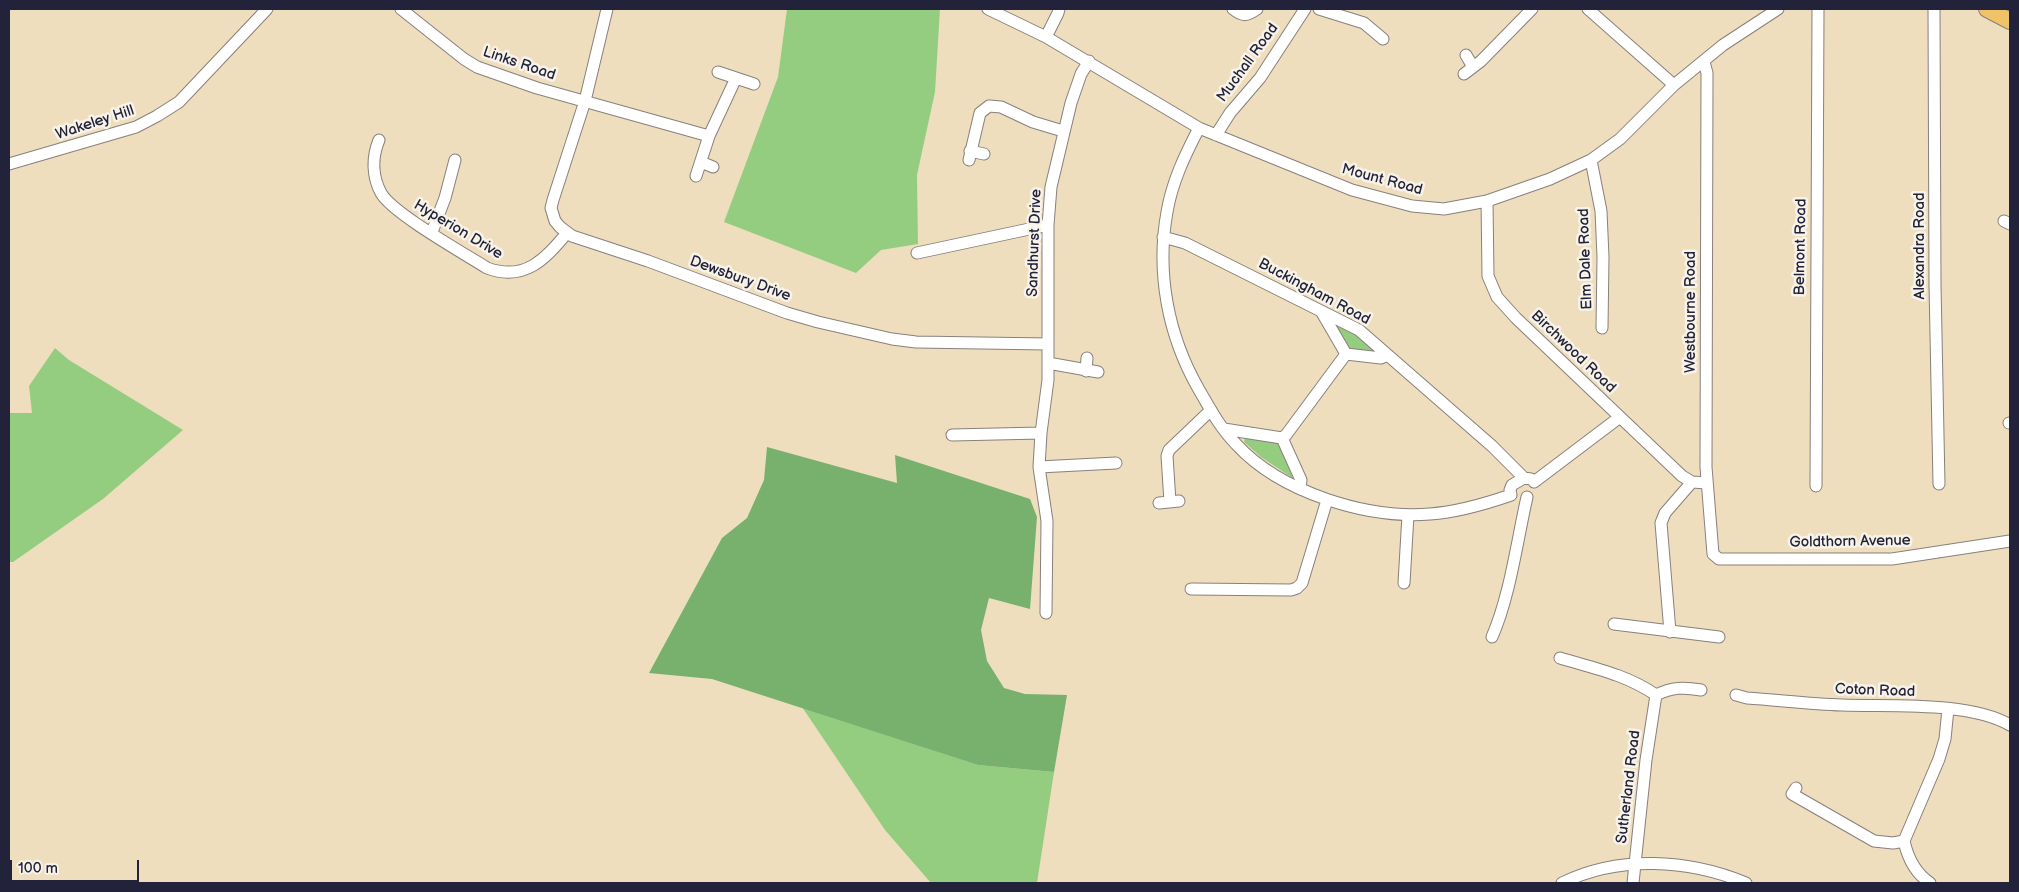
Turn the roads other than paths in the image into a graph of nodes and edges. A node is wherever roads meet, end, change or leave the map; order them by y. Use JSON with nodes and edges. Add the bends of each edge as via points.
{"nodes":[{"id":1,"x":267,"y":9,"type":"edge"},
{"id":2,"x":401,"y":9,"type":"edge"},
{"id":3,"x":607,"y":9,"type":"edge"},
{"id":4,"x":988,"y":9,"type":"edge"},
{"id":5,"x":1059,"y":9,"type":"edge"},
{"id":6,"x":1233,"y":9,"type":"edge"},
{"id":7,"x":1257,"y":9,"type":"edge"},
{"id":8,"x":1305,"y":9,"type":"edge"},
{"id":9,"x":1319,"y":9,"type":"edge"},
{"id":10,"x":1532,"y":9,"type":"edge"},
{"id":11,"x":1588,"y":9,"type":"edge"},
{"id":12,"x":1778,"y":9,"type":"edge"},
{"id":13,"x":1818,"y":9,"type":"edge"},
{"id":14,"x":1934,"y":9,"type":"edge"},
{"id":15,"x":1987,"y":9,"type":"edge"},
{"id":16,"x":2010,"y":21,"type":"edge"},
{"id":17,"x":1046,"y":37,"type":"junction"},
{"id":18,"x":1383,"y":39,"type":"dead end"},
{"id":19,"x":1466,"y":55,"type":"dead end"},
{"id":20,"x":1089,"y":61,"type":"junction"},
{"id":21,"x":1704,"y":62,"type":"junction"},
{"id":22,"x":1473,"y":67,"type":"junction"},
{"id":23,"x":718,"y":72,"type":"dead end"},
{"id":24,"x":1464,"y":74,"type":"dead end"},
{"id":25,"x":736,"y":78,"type":"junction"},
{"id":26,"x":754,"y":84,"type":"dead end"},
{"id":27,"x":1674,"y":85,"type":"junction"},
{"id":28,"x":585,"y":101,"type":"junction"},
{"id":29,"x":1199,"y":128,"type":"junction"},
{"id":30,"x":1063,"y":132,"type":"junction"},
{"id":31,"x":1216,"y":135,"type":"junction"},
{"id":32,"x":709,"y":136,"type":"junction"},
{"id":33,"x":379,"y":140,"type":"dead end"},
{"id":34,"x":984,"y":154,"type":"dead end"},
{"id":35,"x":455,"y":160,"type":"dead end"},
{"id":36,"x":1591,"y":160,"type":"junction"},
{"id":37,"x":701,"y":162,"type":"junction"},
{"id":38,"x":9,"y":164,"type":"edge"},
{"id":39,"x":714,"y":167,"type":"dead end"},
{"id":40,"x":696,"y":176,"type":"dead end"},
{"id":41,"x":1487,"y":201,"type":"junction"},
{"id":42,"x":1048,"y":225,"type":"junction"},
{"id":43,"x":432,"y":232,"type":"junction"},
{"id":44,"x":567,"y":233,"type":"junction"},
{"id":45,"x":1163,"y":237,"type":"junction"},
{"id":46,"x":917,"y":253,"type":"dead end"},
{"id":47,"x":1321,"y":311,"type":"junction"},
{"id":48,"x":1602,"y":328,"type":"dead end"},
{"id":49,"x":1048,"y":344,"type":"junction"},
{"id":50,"x":1346,"y":354,"type":"junction"},
{"id":51,"x":1388,"y":355,"type":"junction"},
{"id":52,"x":1087,"y":358,"type":"dead end"},
{"id":53,"x":1048,"y":363,"type":"junction"},
{"id":54,"x":1086,"y":370,"type":"junction"},
{"id":55,"x":1098,"y":372,"type":"dead end"},
{"id":56,"x":1211,"y":410,"type":"junction"},
{"id":57,"x":1620,"y":417,"type":"junction"},
{"id":58,"x":1224,"y":429,"type":"junction"},
{"id":59,"x":1041,"y":433,"type":"junction"},
{"id":60,"x":952,"y":435,"type":"dead end"},
{"id":61,"x":1282,"y":438,"type":"junction"},
{"id":62,"x":1039,"y":467,"type":"junction"},
{"id":63,"x":1106,"y":476,"type":"dead end"},
{"id":64,"x":1529,"y":480,"type":"junction"},
{"id":65,"x":1692,"y":482,"type":"junction"},
{"id":66,"x":1707,"y":483,"type":"junction"},
{"id":67,"x":1939,"y":484,"type":"dead end"},
{"id":68,"x":1816,"y":486,"type":"dead end"},
{"id":69,"x":1300,"y":488,"type":"junction"},
{"id":70,"x":1511,"y":495,"type":"junction"},
{"id":71,"x":1527,"y":497,"type":"junction"},
{"id":72,"x":1327,"y":500,"type":"junction"},
{"id":73,"x":1170,"y":502,"type":"dead end"},
{"id":74,"x":1408,"y":515,"type":"junction"},
{"id":75,"x":2010,"y":541,"type":"edge"},
{"id":76,"x":1719,"y":559,"type":"joint"},
{"id":77,"x":1404,"y":584,"type":"dead end"},
{"id":78,"x":1191,"y":589,"type":"dead end"},
{"id":79,"x":1046,"y":613,"type":"dead end"},
{"id":80,"x":1614,"y":624,"type":"dead end"},
{"id":81,"x":1670,"y":632,"type":"junction"},
{"id":82,"x":1492,"y":637,"type":"dead end"},
{"id":83,"x":1719,"y":637,"type":"dead end"},
{"id":84,"x":1560,"y":658,"type":"dead end"},
{"id":85,"x":1702,"y":690,"type":"dead end"},
{"id":86,"x":1656,"y":694,"type":"junction"},
{"id":87,"x":1724,"y":694,"type":"dead end"},
{"id":88,"x":1948,"y":709,"type":"junction"},
{"id":89,"x":2010,"y":724,"type":"edge"},
{"id":90,"x":1792,"y":793,"type":"dead end"},
{"id":91,"x":1904,"y":841,"type":"junction"},
{"id":92,"x":1635,"y":864,"type":"junction"},
{"id":93,"x":1562,"y":883,"type":"edge"},
{"id":94,"x":1633,"y":883,"type":"edge"},
{"id":95,"x":1746,"y":883,"type":"edge"},
{"id":96,"x":1930,"y":883,"type":"edge"}],
"edges":[{"from":1,"to":38,"type":"street","name":"Wakeley Hill","via":[[179,102],[157,116],[136,127]]},
{"from":2,"to":28,"type":"street","name":"Links Road","via":[[477,67]]},
{"from":3,"to":28,"type":"street"},
{"from":4,"to":17,"type":"street","name":"Mount Road"},
{"from":5,"to":17,"type":"street"},
{"from":6,"to":7,"type":"street","via":[[1247,16]]},
{"from":8,"to":31,"type":"street","name":"Muchall Road","via":[[1260,78]]},
{"from":9,"to":18,"type":"street","via":[[1364,23]]},
{"from":10,"to":22,"type":"street"},
{"from":11,"to":27,"type":"street"},
{"from":12,"to":21,"type":"street","name":"Mount Road","via":[[1723,45]]},
{"from":13,"to":68,"type":"street","name":"Belmont Road"},
{"from":14,"to":67,"type":"street","name":"Alexandra Road"},
{"from":15,"to":16,"type":"highway"},
{"from":17,"to":20,"type":"street","name":"Mount Road"},
{"from":19,"to":22,"type":"street"},
{"from":20,"to":29,"type":"street","name":"Mount Road"},
{"from":20,"to":30,"type":"street","name":"Sandhurst Drive","via":[[1076,88]]},
{"from":21,"to":27,"type":"street","name":"Mount Road"},
{"from":21,"to":66,"type":"street","name":"Westbourne Road","via":[[1707,73]]},
{"from":22,"to":24,"type":"street"},
{"from":23,"to":25,"type":"street"},
{"from":25,"to":26,"type":"street"},
{"from":25,"to":32,"type":"street"},
{"from":27,"to":36,"type":"street","name":"Mount Road","via":[[1620,138]]},
{"from":28,"to":32,"type":"street","name":"Links Road"},
{"from":28,"to":44,"type":"street","via":[[551,208],[555,221]]},
{"from":29,"to":31,"type":"street","name":"Mount Road"},
{"from":29,"to":45,"type":"street","via":[[1177,176]]},
{"from":30,"to":34,"type":"street","via":[[1001,107],[990,106],[980,113],[969,155]]},
{"from":30,"to":42,"type":"street","name":"Sandhurst Drive","via":[[1051,187]]},
{"from":31,"to":41,"type":"street","name":"Mount Road","via":[[1336,184],[1392,202],[1444,209]]},
{"from":32,"to":37,"type":"street"},
{"from":33,"to":43,"type":"street","name":"Hyperion Drive","via":[[374,152],[381,194],[398,210]]},
{"from":35,"to":43,"type":"street"},
{"from":36,"to":41,"type":"street","name":"Mount Road","via":[[1550,179]]},
{"from":36,"to":48,"type":"street","name":"Elm Dale Road","via":[[1601,211]]},
{"from":37,"to":39,"type":"street"},
{"from":37,"to":40,"type":"street"},
{"from":41,"to":57,"type":"street","name":"Birchwood Road","via":[[1488,276],[1497,297]]},
{"from":42,"to":46,"type":"street"},
{"from":42,"to":49,"type":"street","name":"Sandhurst Drive"},
{"from":43,"to":44,"type":"street","name":"Hyperion Drive","via":[[487,268],[509,273],[542,261]]},
{"from":44,"to":49,"type":"street","name":"Dewsbury Drive","via":[[787,313],[869,334],[916,342]]},
{"from":45,"to":47,"type":"street","name":"Buckingham Road","via":[[1185,243]]},
{"from":45,"to":56,"type":"street","via":[[1163,265],[1173,332],[1189,371]]},
{"from":47,"to":50,"type":"street"},
{"from":47,"to":51,"type":"street","name":"Buckingham Road","via":[[1359,330]]},
{"from":49,"to":53,"type":"street","name":"Sandhurst Drive"},
{"from":50,"to":51,"type":"street","via":[[1381,358]]},
{"from":50,"to":61,"type":"street"},
{"from":51,"to":64,"type":"street","name":"Buckingham Road"},
{"from":52,"to":54,"type":"street"},
{"from":53,"to":54,"type":"street"},
{"from":53,"to":59,"type":"street","name":"Sandhurst Drive"},
{"from":54,"to":55,"type":"street"},
{"from":56,"to":58,"type":"street"},
{"from":56,"to":73,"type":"street","via":[[1169,450]]},
{"from":57,"to":64,"type":"street"},
{"from":57,"to":65,"type":"street","name":"Birchwood Road"},
{"from":58,"to":61,"type":"street"},
{"from":58,"to":69,"type":"street","via":[[1258,464]]},
{"from":59,"to":60,"type":"street"},
{"from":59,"to":62,"type":"street","name":"Sandhurst Drive"},
{"from":61,"to":69,"type":"street","via":[[1301,480]]},
{"from":62,"to":63,"type":"street","via":[[1111,463]]},
{"from":62,"to":79,"type":"street","name":"Sandhurst Drive","via":[[1047,521]]},
{"from":64,"to":70,"type":"street","via":[[1512,485]]},
{"from":64,"to":71,"type":"street","via":[[1533,493]]},
{"from":65,"to":66,"type":"street"},
{"from":65,"to":81,"type":"street","via":[[1665,513],[1661,523]]},
{"from":66,"to":76,"type":"street","name":"Westbourne Road","via":[[1712,551]]},
{"from":69,"to":72,"type":"street"},
{"from":70,"to":71,"type":"street","via":[[1517,499]]},
{"from":70,"to":74,"type":"street","via":[[1473,508]]},
{"from":71,"to":82,"type":"street","via":[[1500,619]]},
{"from":72,"to":74,"type":"street","via":[[1372,511]]},
{"from":72,"to":78,"type":"street","via":[[1302,583],[1297,588]]},
{"from":74,"to":77,"type":"street"},
{"from":75,"to":76,"type":"street","name":"Goldthorn Avenue","via":[[1892,559]]},
{"from":80,"to":81,"type":"street"},
{"from":81,"to":83,"type":"street"},
{"from":84,"to":86,"type":"street","via":[[1624,677]]},
{"from":85,"to":86,"type":"street","via":[[1684,686]]},
{"from":86,"to":92,"type":"street","name":"Sutherland Road"},
{"from":87,"to":88,"type":"street","name":"Coton Road","via":[[1736,692],[1747,698],[1840,705]]},
{"from":88,"to":89,"type":"street","name":"Coton Road","via":[[1988,715]]},
{"from":88,"to":91,"type":"street","via":[[1939,759]]},
{"from":90,"to":91,"type":"street","via":[[1874,841]]},
{"from":91,"to":96,"type":"street","via":[[1910,860]]},
{"from":92,"to":93,"type":"street","via":[[1600,870]]},
{"from":92,"to":94,"type":"street","name":"Sutherland Road"},
{"from":92,"to":95,"type":"street","via":[[1691,866]]}]}
